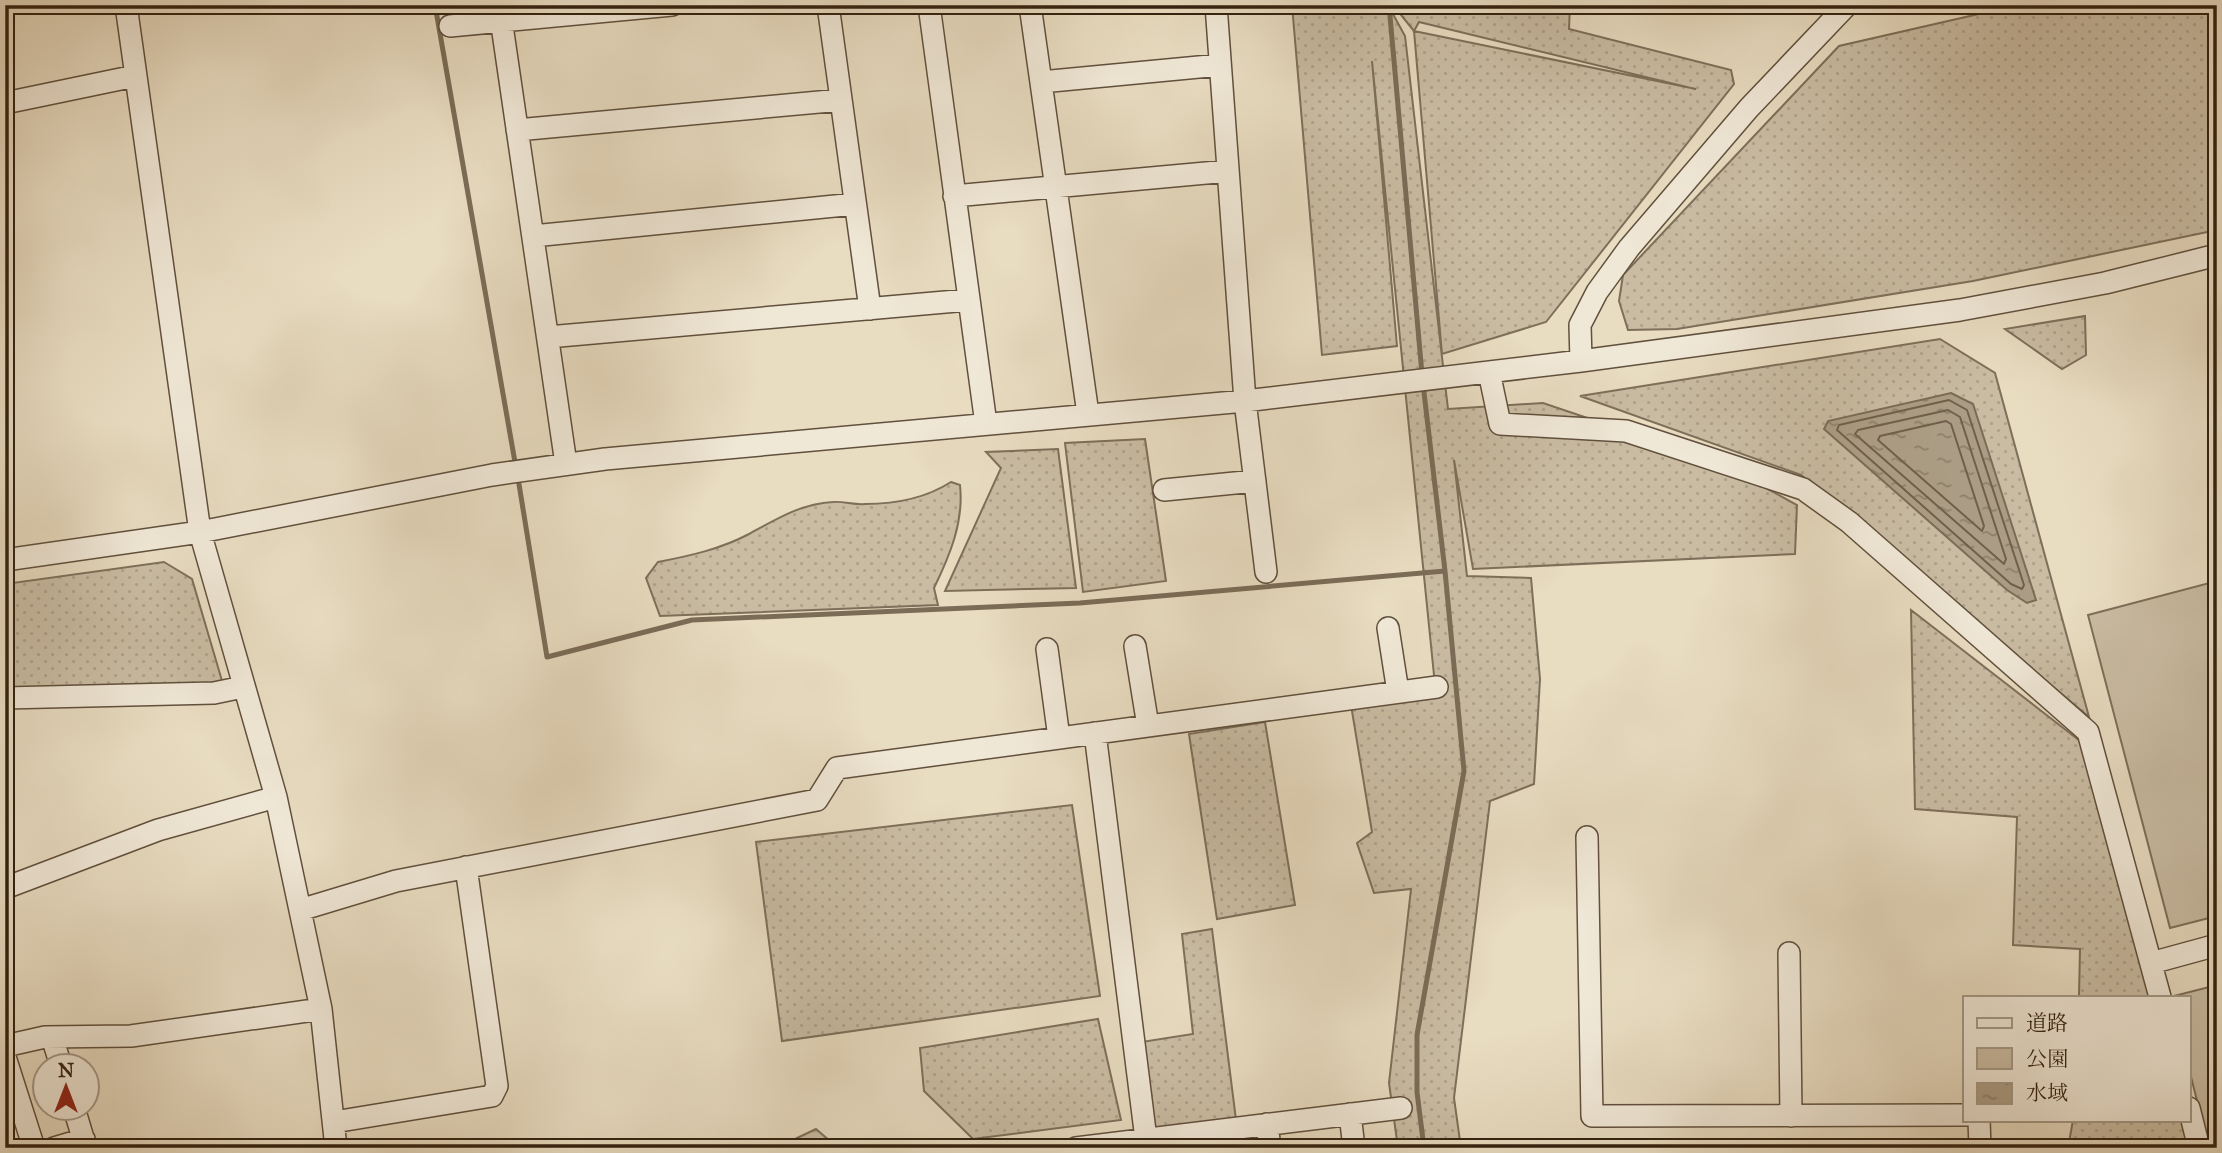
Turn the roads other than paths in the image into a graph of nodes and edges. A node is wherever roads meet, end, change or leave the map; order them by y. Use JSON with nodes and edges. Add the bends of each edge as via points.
{"nodes":[{"id":1,"x":126,"y":5,"type":"edge"},
{"id":2,"x":672,"y":5,"type":"edge"},
{"id":3,"x":828,"y":5,"type":"edge"},
{"id":4,"x":929,"y":5,"type":"edge"},
{"id":5,"x":1030,"y":5,"type":"edge"},
{"id":6,"x":1216,"y":5,"type":"edge"},
{"id":7,"x":1847,"y":5,"type":"edge"},
{"id":8,"x":500,"y":13,"type":"edge"},
{"id":9,"x":450,"y":26,"type":"dead end"},
{"id":10,"x":1220,"y":65,"type":"junction"},
{"id":11,"x":135,"y":76,"type":"junction"},
{"id":12,"x":1041,"y":82,"type":"junction"},
{"id":13,"x":841,"y":100,"type":"junction"},
{"id":14,"x":5,"y":103,"type":"edge"},
{"id":15,"x":517,"y":130,"type":"junction"},
{"id":16,"x":1228,"y":171,"type":"junction"},
{"id":17,"x":1056,"y":186,"type":"junction"},
{"id":18,"x":954,"y":196,"type":"junction"},
{"id":19,"x":855,"y":204,"type":"junction"},
{"id":20,"x":533,"y":236,"type":"junction"},
{"id":21,"x":2217,"y":255,"type":"edge"},
{"id":22,"x":968,"y":300,"type":"junction"},
{"id":23,"x":870,"y":309,"type":"junction"},
{"id":24,"x":548,"y":337,"type":"junction"},
{"id":25,"x":1581,"y":361,"type":"junction"},
{"id":26,"x":1489,"y":372,"type":"junction"},
{"id":27,"x":1245,"y":401,"type":"junction"},
{"id":28,"x":1088,"y":414,"type":"junction"},
{"id":29,"x":986,"y":424,"type":"junction"},
{"id":30,"x":566,"y":464,"type":"junction"},
{"id":31,"x":1255,"y":481,"type":"junction"},
{"id":32,"x":1164,"y":490,"type":"dead end"},
{"id":33,"x":200,"y":532,"type":"junction"},
{"id":34,"x":5,"y":560,"type":"edge"},
{"id":35,"x":1266,"y":572,"type":"dead end"},
{"id":36,"x":1388,"y":628,"type":"dead end"},
{"id":37,"x":1135,"y":646,"type":"dead end"},
{"id":38,"x":1047,"y":649,"type":"dead end"},
{"id":39,"x":243,"y":687,"type":"junction"},
{"id":40,"x":1437,"y":687,"type":"dead end"},
{"id":41,"x":1398,"y":692,"type":"junction"},
{"id":42,"x":5,"y":698,"type":"edge"},
{"id":43,"x":1148,"y":726,"type":"junction"},
{"id":44,"x":1095,"y":733,"type":"junction"},
{"id":45,"x":1059,"y":738,"type":"junction"},
{"id":46,"x":276,"y":797,"type":"junction"},
{"id":47,"x":1587,"y":837,"type":"dead end"},
{"id":48,"x":466,"y":867,"type":"junction"},
{"id":49,"x":5,"y":888,"type":"edge"},
{"id":50,"x":300,"y":910,"type":"junction"},
{"id":51,"x":2217,"y":945,"type":"edge"},
{"id":52,"x":1789,"y":953,"type":"dead end"},
{"id":53,"x":2151,"y":963,"type":"junction"},
{"id":54,"x":2160,"y":996,"type":"edge"},
{"id":55,"x":321,"y":1009,"type":"junction"},
{"id":56,"x":52,"y":1037,"type":"junction"},
{"id":57,"x":5,"y":1046,"type":"edge"},
{"id":58,"x":57,"y":1052,"type":"edge"},
{"id":59,"x":5,"y":1057,"type":"edge"},
{"id":60,"x":1401,"y":1108,"type":"dead end"},
{"id":61,"x":2190,"y":1112,"type":"edge"},
{"id":62,"x":1350,"y":1114,"type":"junction"},
{"id":63,"x":1963,"y":1115,"type":"edge"},
{"id":64,"x":1791,"y":1116,"type":"junction"},
{"id":65,"x":78,"y":1122,"type":"edge"},
{"id":66,"x":334,"y":1122,"type":"junction"},
{"id":67,"x":1979,"y":1122,"type":"edge"},
{"id":68,"x":1267,"y":1124,"type":"junction"},
{"id":69,"x":1146,"y":1139,"type":"junction"},
{"id":70,"x":85,"y":1144,"type":"edge"},
{"id":71,"x":34,"y":1148,"type":"edge"},
{"id":72,"x":54,"y":1148,"type":"edge"},
{"id":73,"x":336,"y":1148,"type":"edge"},
{"id":74,"x":1076,"y":1148,"type":"edge"},
{"id":75,"x":1270,"y":1148,"type":"edge"},
{"id":76,"x":1354,"y":1148,"type":"edge"},
{"id":77,"x":1980,"y":1148,"type":"edge"},
{"id":78,"x":2199,"y":1148,"type":"edge"}],
"edges":[{"from":1,"to":11,"type":"street"},
{"from":2,"to":8,"type":"street"},
{"from":3,"to":13,"type":"street"},
{"from":4,"to":18,"type":"street"},
{"from":5,"to":12,"type":"street"},
{"from":6,"to":10,"type":"street"},
{"from":7,"to":25,"type":"street","via":[[1696,168],[1629,248],[1580,325]]},
{"from":8,"to":9,"type":"street"},
{"from":8,"to":15,"type":"street"},
{"from":10,"to":12,"type":"street"},
{"from":10,"to":16,"type":"street"},
{"from":11,"to":14,"type":"street"},
{"from":11,"to":33,"type":"street"},
{"from":12,"to":17,"type":"street"},
{"from":13,"to":15,"type":"street"},
{"from":13,"to":19,"type":"street"},
{"from":15,"to":20,"type":"street"},
{"from":16,"to":17,"type":"street"},
{"from":16,"to":27,"type":"street"},
{"from":17,"to":18,"type":"street"},
{"from":17,"to":28,"type":"street"},
{"from":18,"to":22,"type":"street"},
{"from":19,"to":20,"type":"street"},
{"from":19,"to":23,"type":"street"},
{"from":20,"to":24,"type":"street"},
{"from":21,"to":25,"type":"street","via":[[2105,283],[1959,310]]},
{"from":22,"to":23,"type":"street"},
{"from":22,"to":29,"type":"street"},
{"from":23,"to":24,"type":"street"},
{"from":24,"to":30,"type":"street"},
{"from":25,"to":26,"type":"street"},
{"from":26,"to":27,"type":"street"},
{"from":26,"to":53,"type":"street","via":[[1500,424],[1626,431],[1803,489],[1849,522],[2088,732]]},
{"from":27,"to":28,"type":"street"},
{"from":27,"to":31,"type":"street"},
{"from":28,"to":29,"type":"street"},
{"from":29,"to":30,"type":"street"},
{"from":30,"to":33,"type":"street"},
{"from":31,"to":32,"type":"street"},
{"from":31,"to":35,"type":"street"},
{"from":33,"to":34,"type":"street"},
{"from":33,"to":39,"type":"street"},
{"from":36,"to":41,"type":"street"},
{"from":37,"to":43,"type":"street"},
{"from":38,"to":45,"type":"street"},
{"from":39,"to":42,"type":"street","via":[[214,694]]},
{"from":39,"to":46,"type":"street"},
{"from":40,"to":41,"type":"street"},
{"from":41,"to":43,"type":"street"},
{"from":43,"to":44,"type":"street"},
{"from":44,"to":45,"type":"street"},
{"from":44,"to":69,"type":"street"},
{"from":45,"to":48,"type":"street","via":[[837,768],[817,800]]},
{"from":46,"to":49,"type":"street","via":[[158,830]]},
{"from":46,"to":50,"type":"street"},
{"from":47,"to":64,"type":"street","via":[[1592,1116]]},
{"from":48,"to":50,"type":"street","via":[[396,881]]},
{"from":48,"to":66,"type":"street","via":[[496,1086],[492,1096]]},
{"from":50,"to":55,"type":"street"},
{"from":51,"to":53,"type":"street"},
{"from":52,"to":64,"type":"street"},
{"from":53,"to":54,"type":"street"},
{"from":55,"to":56,"type":"street","via":[[131,1036]]},
{"from":55,"to":66,"type":"street"},
{"from":56,"to":57,"type":"street"},
{"from":56,"to":58,"type":"street"},
{"from":59,"to":71,"type":"street"},
{"from":60,"to":62,"type":"street"},
{"from":61,"to":78,"type":"street"},
{"from":62,"to":68,"type":"street"},
{"from":62,"to":76,"type":"street"},
{"from":63,"to":64,"type":"street"},
{"from":65,"to":70,"type":"street"},
{"from":66,"to":73,"type":"street"},
{"from":67,"to":77,"type":"street"},
{"from":68,"to":69,"type":"street"},
{"from":68,"to":75,"type":"street"},
{"from":69,"to":74,"type":"street"},
{"from":70,"to":72,"type":"street"}]}
